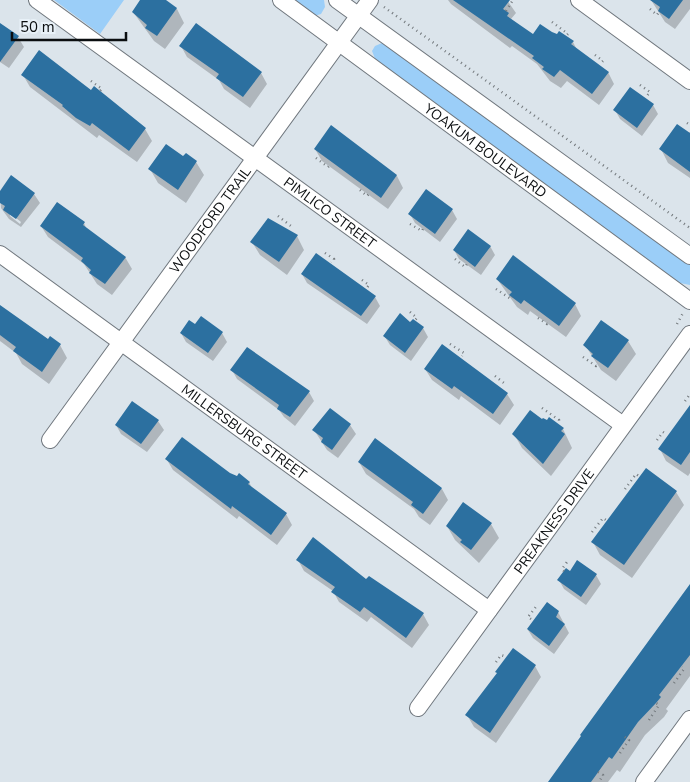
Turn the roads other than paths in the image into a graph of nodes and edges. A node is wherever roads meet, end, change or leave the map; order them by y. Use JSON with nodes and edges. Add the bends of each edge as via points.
{"nodes":[{"id":1,"x":37,"y":0,"type":"edge"},
{"id":2,"x":281,"y":0,"type":"edge"},
{"id":3,"x":338,"y":0,"type":"edge"},
{"id":4,"x":580,"y":0,"type":"edge"},
{"id":5,"x":375,"y":2,"type":"edge"},
{"id":6,"x":359,"y":16,"type":"junction"},
{"id":7,"x":340,"y":43,"type":"junction"},
{"id":8,"x":690,"y":81,"type":"edge"},
{"id":9,"x":254,"y":158,"type":"junction"},
{"id":10,"x":0,"y":254,"type":"edge"},
{"id":11,"x":690,"y":256,"type":"edge"},
{"id":12,"x":690,"y":301,"type":"edge"},
{"id":13,"x":690,"y":334,"type":"edge"},
{"id":14,"x":121,"y":342,"type":"junction"},
{"id":15,"x":623,"y":425,"type":"junction"},
{"id":16,"x":50,"y":440,"type":"dead end"},
{"id":17,"x":489,"y":610,"type":"junction"},
{"id":18,"x":418,"y":708,"type":"dead end"},
{"id":19,"x":690,"y":719,"type":"edge"},
{"id":20,"x":644,"y":782,"type":"edge"}],
"edges":[{"from":1,"to":9,"type":"street","name":"PIMLICO STREET"},
{"from":2,"to":7,"type":"street","name":"YOAKUM BOULEVARD"},
{"from":3,"to":6,"type":"street"},
{"from":4,"to":8,"type":"street"},
{"from":5,"to":6,"type":"street","name":"WOODFORD TRAIL"},
{"from":6,"to":7,"type":"street","name":"WOODFORD TRAIL"},
{"from":6,"to":11,"type":"street"},
{"from":7,"to":9,"type":"street","name":"WOODFORD TRAIL"},
{"from":7,"to":12,"type":"street","name":"YOAKUM BOULEVARD"},
{"from":9,"to":14,"type":"street","name":"WOODFORD TRAIL"},
{"from":9,"to":15,"type":"street","name":"PIMLICO STREET"},
{"from":10,"to":14,"type":"street","name":"MILLERSBURG STREET"},
{"from":13,"to":15,"type":"street","name":"PREAKNESS DRIVE"},
{"from":14,"to":16,"type":"street","name":"WOODFORD TRAIL"},
{"from":14,"to":17,"type":"street","name":"MILLERSBURG STREET"},
{"from":15,"to":17,"type":"street","name":"PREAKNESS DRIVE"},
{"from":17,"to":18,"type":"street","name":"PREAKNESS DRIVE"},
{"from":19,"to":20,"type":"street"}]}
